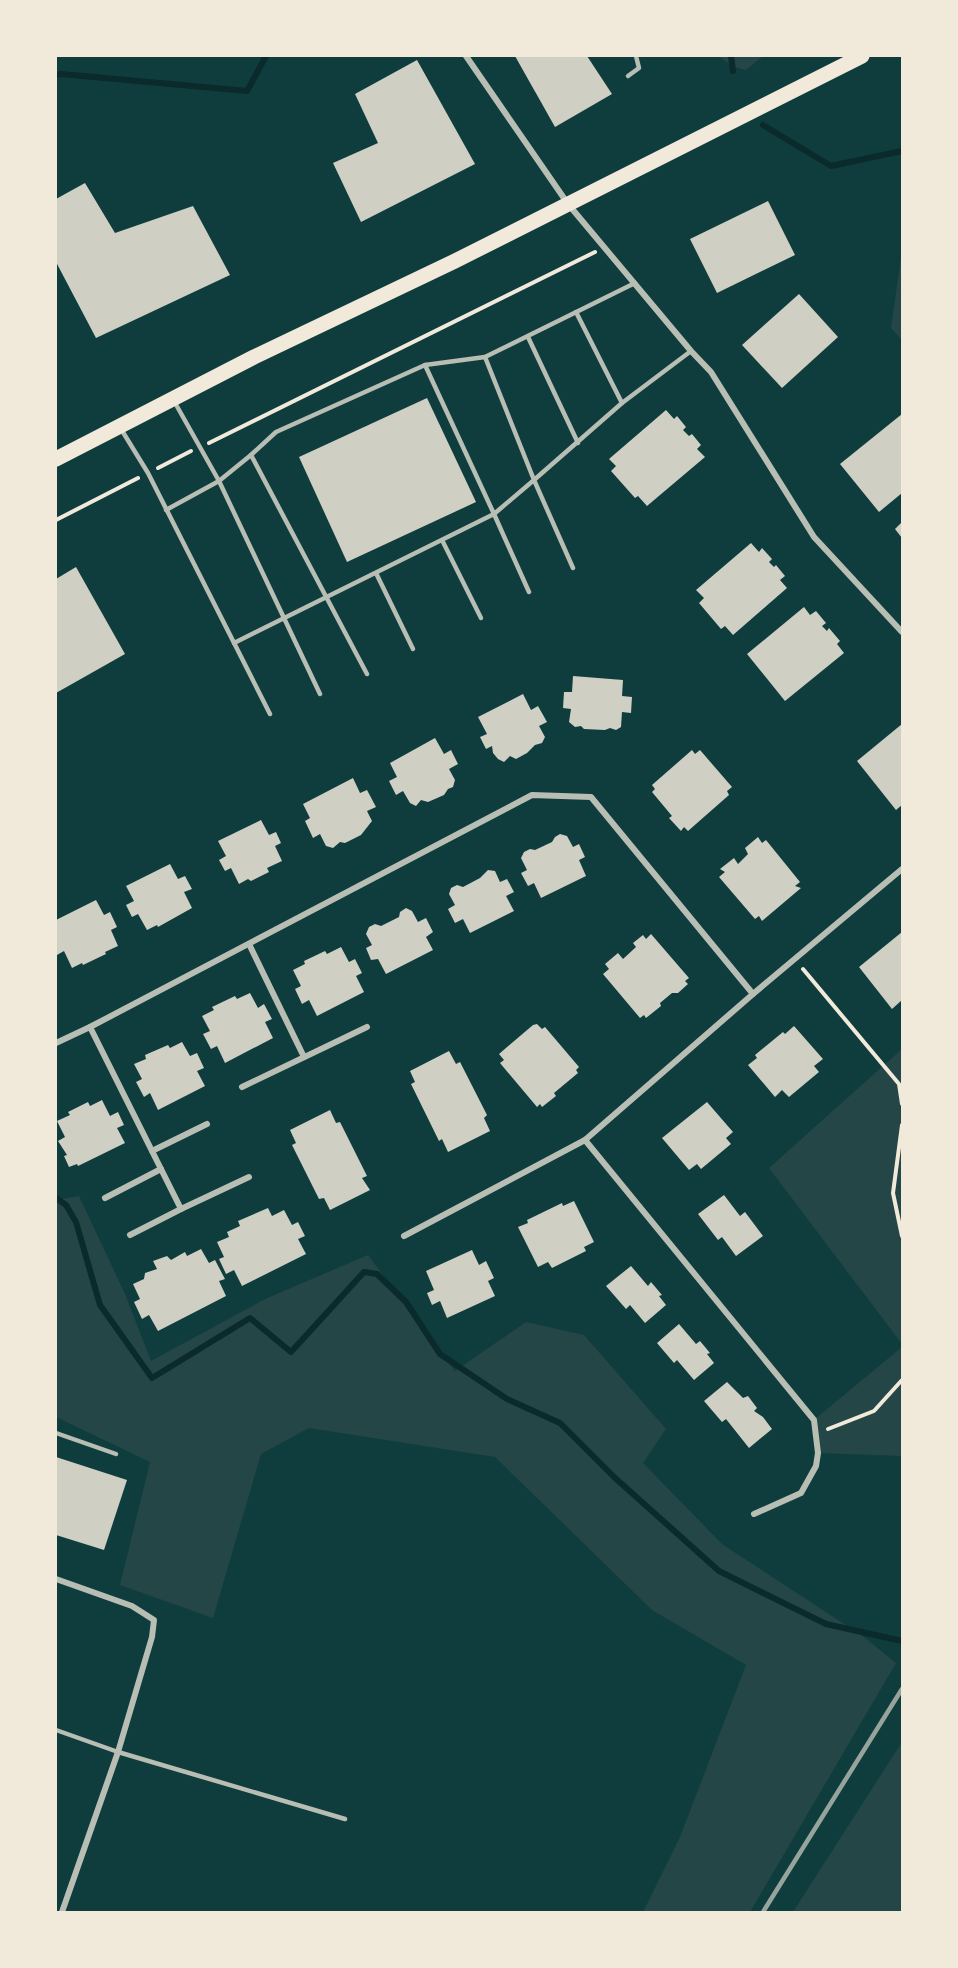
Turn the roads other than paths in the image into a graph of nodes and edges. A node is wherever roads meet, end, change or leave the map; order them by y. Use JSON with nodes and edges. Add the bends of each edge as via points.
{"nodes":[{"id":1,"x":466,"y":56,"type":"edge"},
{"id":2,"x":636,"y":56,"type":"edge"},
{"id":3,"x":862,"y":56,"type":"edge"},
{"id":4,"x":628,"y":76,"type":"dead end"},
{"id":5,"x":568,"y":204,"type":"junction"},
{"id":6,"x":635,"y":283,"type":"junction"},
{"id":7,"x":576,"y":312,"type":"junction"},
{"id":8,"x":528,"y":337,"type":"junction"},
{"id":9,"x":691,"y":351,"type":"junction"},
{"id":10,"x":485,"y":357,"type":"junction"},
{"id":11,"x":425,"y":365,"type":"junction"},
{"id":12,"x":172,"y":399,"type":"junction"},
{"id":13,"x":622,"y":403,"type":"junction"},
{"id":14,"x":119,"y":427,"type":"junction"},
{"id":15,"x":578,"y":442,"type":"junction"},
{"id":16,"x":251,"y":455,"type":"junction"},
{"id":17,"x":56,"y":459,"type":"edge"},
{"id":18,"x":534,"y":480,"type":"junction"},
{"id":19,"x":219,"y":481,"type":"junction"},
{"id":20,"x":166,"y":510,"type":"junction"},
{"id":21,"x":494,"y":514,"type":"junction"},
{"id":22,"x":441,"y":540,"type":"junction"},
{"id":23,"x":573,"y":568,"type":"dead end"},
{"id":24,"x":376,"y":573,"type":"junction"},
{"id":25,"x":529,"y":592,"type":"dead end"},
{"id":26,"x":326,"y":599,"type":"junction"},
{"id":27,"x":481,"y":618,"type":"dead end"},
{"id":28,"x":284,"y":619,"type":"junction"},
{"id":29,"x":903,"y":632,"type":"edge"},
{"id":30,"x":234,"y":643,"type":"junction"},
{"id":31,"x":413,"y":649,"type":"dead end"},
{"id":32,"x":367,"y":674,"type":"dead end"},
{"id":33,"x":320,"y":694,"type":"dead end"},
{"id":34,"x":270,"y":714,"type":"dead end"},
{"id":35,"x":903,"y":869,"type":"edge"},
{"id":36,"x":249,"y":944,"type":"junction"},
{"id":37,"x":753,"y":994,"type":"junction"},
{"id":38,"x":90,"y":1027,"type":"junction"},
{"id":39,"x":367,"y":1027,"type":"dead end"},
{"id":40,"x":56,"y":1043,"type":"edge"},
{"id":41,"x":304,"y":1056,"type":"junction"},
{"id":42,"x":242,"y":1087,"type":"dead end"},
{"id":43,"x":207,"y":1124,"type":"dead end"},
{"id":44,"x":585,"y":1140,"type":"junction"},
{"id":45,"x":152,"y":1151,"type":"junction"},
{"id":46,"x":161,"y":1169,"type":"junction"},
{"id":47,"x":249,"y":1177,"type":"dead end"},
{"id":48,"x":105,"y":1198,"type":"dead end"},
{"id":49,"x":181,"y":1209,"type":"junction"},
{"id":50,"x":130,"y":1235,"type":"dead end"},
{"id":51,"x":404,"y":1236,"type":"dead end"},
{"id":52,"x":56,"y":1433,"type":"edge"},
{"id":53,"x":116,"y":1454,"type":"dead end"},
{"id":54,"x":754,"y":1514,"type":"dead end"},
{"id":55,"x":56,"y":1579,"type":"edge"},
{"id":56,"x":56,"y":1730,"type":"edge"},
{"id":57,"x":118,"y":1752,"type":"junction"},
{"id":58,"x":345,"y":1819,"type":"dead end"},
{"id":59,"x":62,"y":1912,"type":"edge"}],
"edges":[{"from":1,"to":5,"type":"street"},
{"from":2,"to":4,"type":"lane","via":[[639,68]]},
{"from":3,"to":5,"type":"main road"},
{"from":5,"to":6,"type":"street"},
{"from":5,"to":12,"type":"main road"},
{"from":6,"to":7,"type":"lane"},
{"from":6,"to":9,"type":"street"},
{"from":7,"to":8,"type":"lane"},
{"from":7,"to":13,"type":"lane"},
{"from":8,"to":10,"type":"lane"},
{"from":8,"to":15,"type":"lane"},
{"from":9,"to":13,"type":"lane"},
{"from":9,"to":29,"type":"street","via":[[711,372],[814,537]]},
{"from":10,"to":11,"type":"lane"},
{"from":10,"to":18,"type":"lane"},
{"from":11,"to":16,"type":"lane","via":[[276,432]]},
{"from":11,"to":21,"type":"lane"},
{"from":12,"to":14,"type":"main road"},
{"from":12,"to":19,"type":"lane"},
{"from":13,"to":15,"type":"lane"},
{"from":14,"to":17,"type":"main road"},
{"from":14,"to":20,"type":"lane"},
{"from":15,"to":18,"type":"lane"},
{"from":16,"to":19,"type":"lane"},
{"from":16,"to":26,"type":"lane"},
{"from":18,"to":21,"type":"lane"},
{"from":18,"to":23,"type":"lane"},
{"from":19,"to":20,"type":"lane"},
{"from":19,"to":28,"type":"lane"},
{"from":20,"to":30,"type":"lane"},
{"from":21,"to":22,"type":"lane"},
{"from":21,"to":25,"type":"lane"},
{"from":22,"to":24,"type":"lane"},
{"from":22,"to":27,"type":"lane"},
{"from":24,"to":26,"type":"lane"},
{"from":24,"to":31,"type":"lane"},
{"from":26,"to":28,"type":"lane"},
{"from":26,"to":32,"type":"lane"},
{"from":28,"to":30,"type":"lane"},
{"from":28,"to":33,"type":"lane"},
{"from":30,"to":34,"type":"lane"},
{"from":35,"to":37,"type":"street"},
{"from":36,"to":37,"type":"street","via":[[532,795],[591,797]]},
{"from":36,"to":38,"type":"street"},
{"from":36,"to":41,"type":"street"},
{"from":37,"to":44,"type":"street"},
{"from":38,"to":40,"type":"street"},
{"from":38,"to":45,"type":"street"},
{"from":39,"to":41,"type":"street"},
{"from":41,"to":42,"type":"street"},
{"from":43,"to":45,"type":"street"},
{"from":44,"to":51,"type":"street"},
{"from":44,"to":54,"type":"street","via":[[814,1420],[816,1466],[801,1493]]},
{"from":45,"to":46,"type":"street"},
{"from":46,"to":48,"type":"street"},
{"from":46,"to":49,"type":"street"},
{"from":47,"to":49,"type":"street"},
{"from":49,"to":50,"type":"street"},
{"from":52,"to":53,"type":"lane"},
{"from":55,"to":57,"type":"street","via":[[132,1606],[154,1620]]},
{"from":56,"to":57,"type":"lane"},
{"from":57,"to":58,"type":"lane"},
{"from":57,"to":59,"type":"street"}]}
